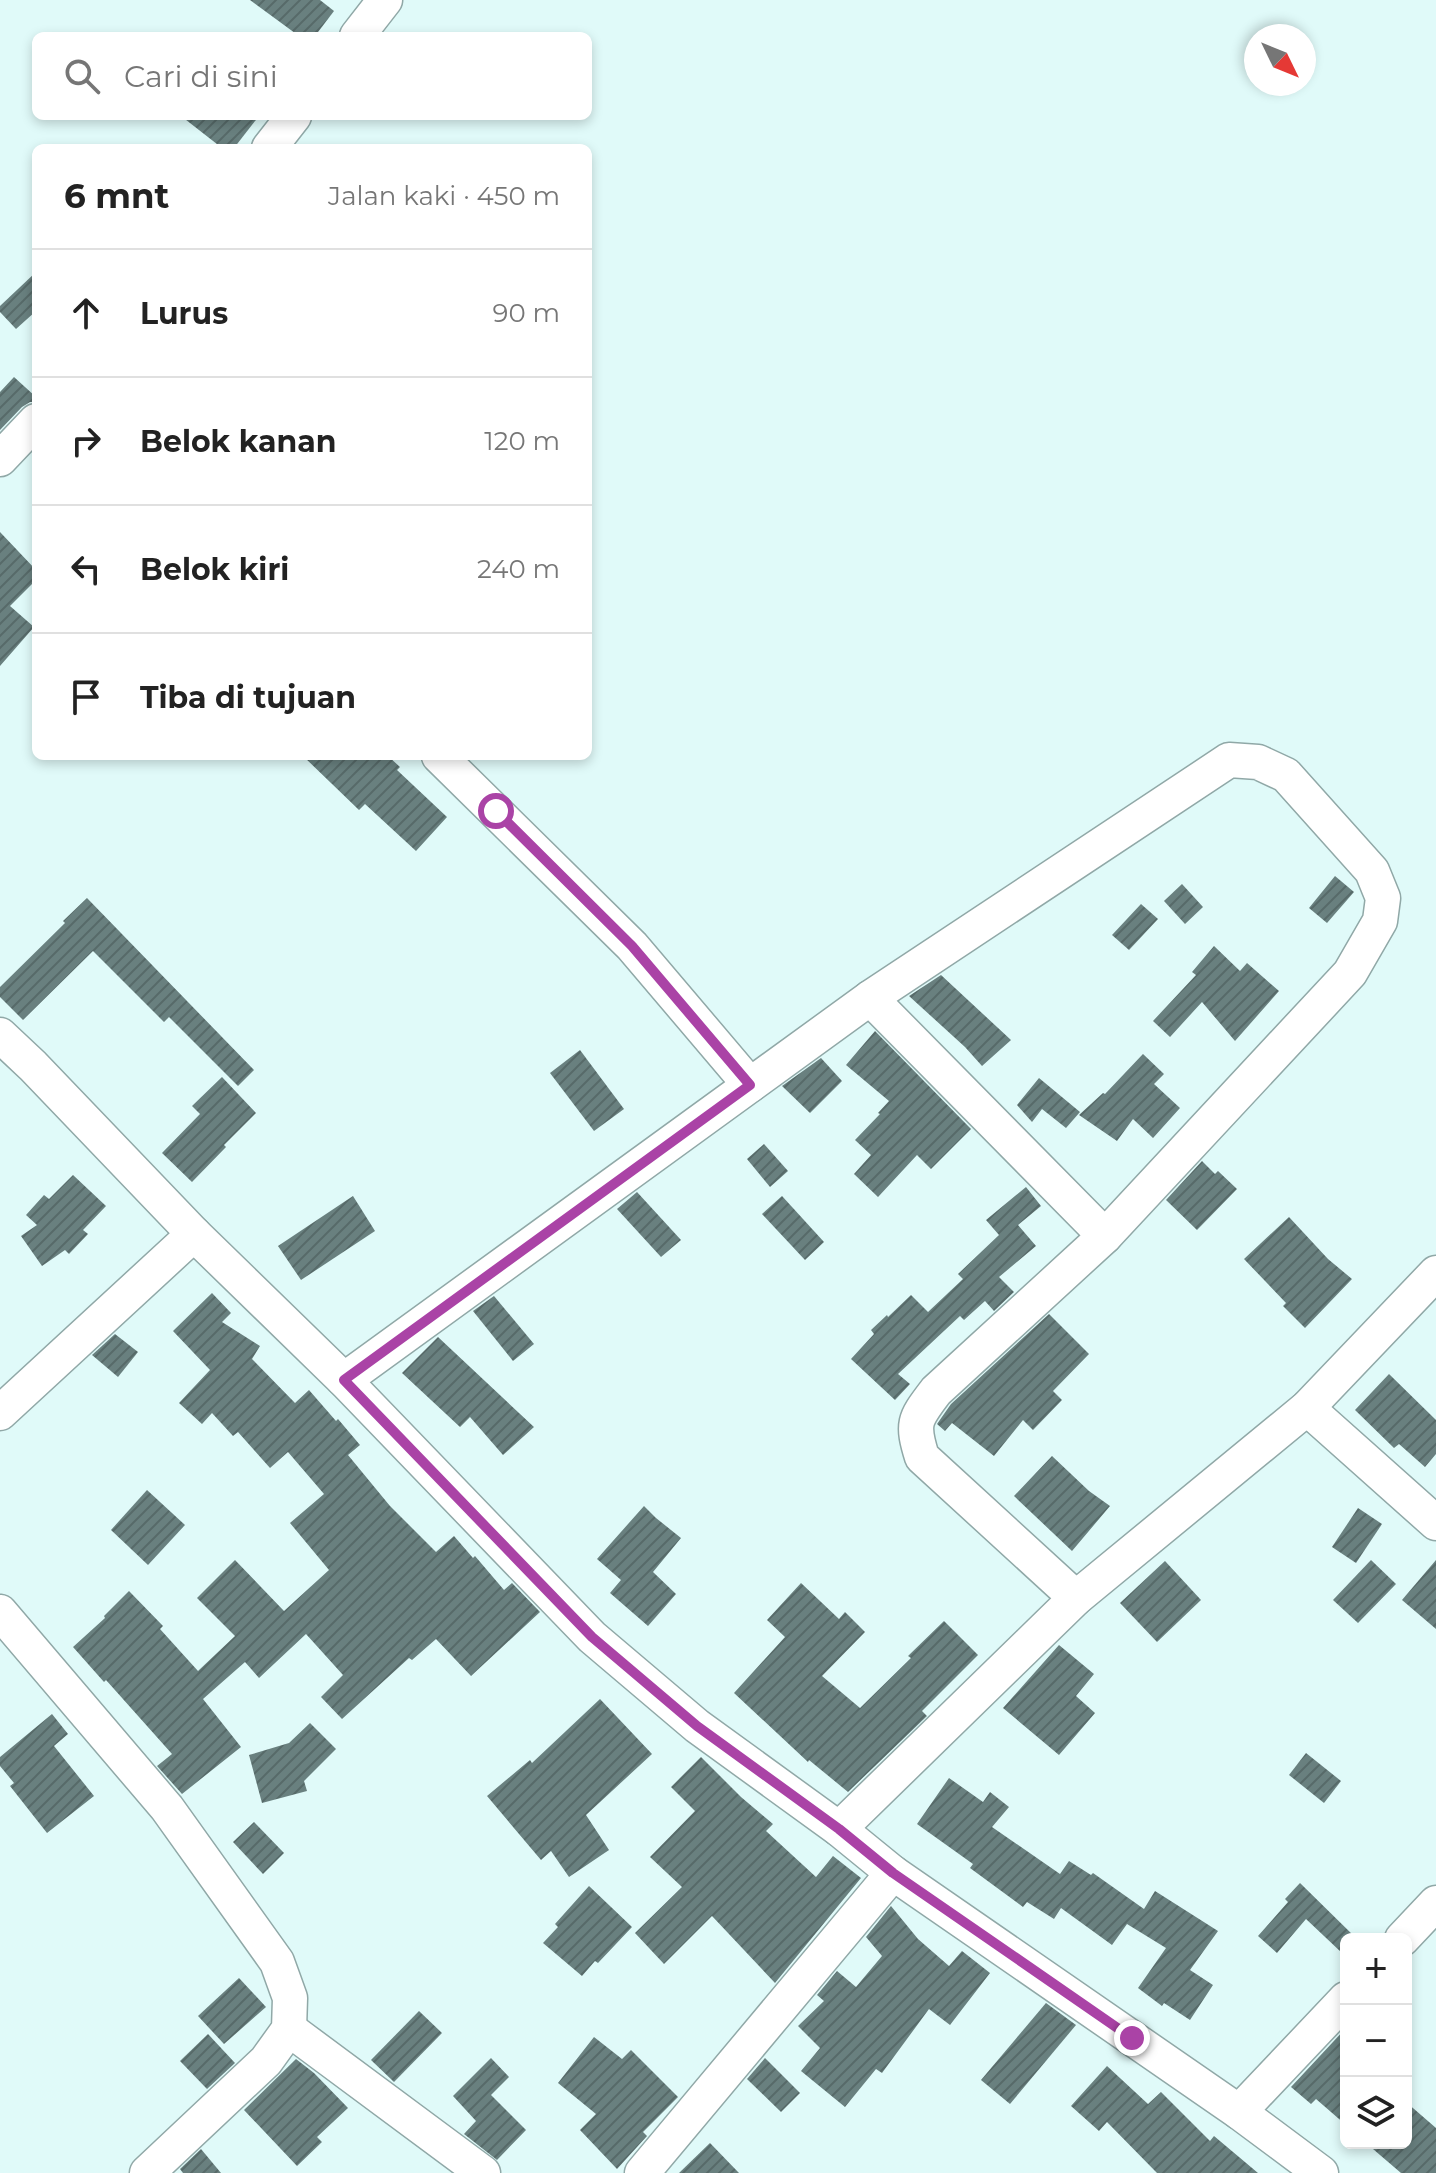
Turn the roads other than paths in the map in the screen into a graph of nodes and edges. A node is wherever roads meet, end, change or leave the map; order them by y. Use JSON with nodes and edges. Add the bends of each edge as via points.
{"nodes":[{"id":1,"x":385,"y":0,"type":"edge"},
{"id":2,"x":360,"y":32,"type":"edge"},
{"id":3,"x":291,"y":120,"type":"edge"},
{"id":4,"x":272,"y":144,"type":"edge"},
{"id":5,"x":32,"y":425,"type":"edge"},
{"id":6,"x":0,"y":459,"type":"edge"},
{"id":7,"x":443,"y":760,"type":"edge"},
{"id":8,"x":870,"y":998,"type":"junction"},
{"id":9,"x":0,"y":1035,"type":"edge"},
{"id":10,"x":750,"y":1085,"type":"junction"},
{"id":11,"x":194,"y":1234,"type":"junction"},
{"id":12,"x":1105,"y":1236,"type":"junction"},
{"id":13,"x":1436,"y":1273,"type":"edge"},
{"id":14,"x":344,"y":1380,"type":"junction"},
{"id":15,"x":1307,"y":1408,"type":"junction"},
{"id":16,"x":0,"y":1413,"type":"edge"},
{"id":17,"x":1436,"y":1523,"type":"edge"},
{"id":18,"x":1076,"y":1598,"type":"junction"},
{"id":19,"x":0,"y":1612,"type":"edge"},
{"id":20,"x":839,"y":1829,"type":"junction"},
{"id":21,"x":893,"y":1873,"type":"junction"},
{"id":22,"x":1436,"y":1903,"type":"edge"},
{"id":23,"x":1408,"y":1933,"type":"edge"},
{"id":24,"x":1340,"y":2005,"type":"edge"},
{"id":25,"x":289,"y":2029,"type":"junction"},
{"id":26,"x":1239,"y":2112,"type":"junction"},
{"id":27,"x":147,"y":2173,"type":"edge"},
{"id":28,"x":483,"y":2173,"type":"edge"},
{"id":29,"x":642,"y":2173,"type":"edge"},
{"id":30,"x":1321,"y":2173,"type":"edge"}],
"edges":[{"from":1,"to":2,"type":"street"},
{"from":3,"to":4,"type":"street"},
{"from":5,"to":6,"type":"street"},
{"from":7,"to":10,"type":"street","via":[[632,946]]},
{"from":8,"to":10,"type":"street"},
{"from":8,"to":12,"type":"street"},
{"from":8,"to":12,"type":"street","via":[[1229,760],[1258,762],[1286,775],[1372,871],[1383,898],[1380,921],[1350,973]]},
{"from":9,"to":11,"type":"street"},
{"from":10,"to":14,"type":"street"},
{"from":11,"to":14,"type":"street"},
{"from":11,"to":16,"type":"street"},
{"from":12,"to":18,"type":"street","via":[[936,1391],[920,1412],[915,1432],[922,1457]]},
{"from":13,"to":15,"type":"street"},
{"from":14,"to":20,"type":"street","via":[[592,1637],[697,1726]]},
{"from":15,"to":17,"type":"street"},
{"from":15,"to":18,"type":"street"},
{"from":18,"to":20,"type":"street"},
{"from":19,"to":25,"type":"street","via":[[167,1808],[277,1962],[290,1998]]},
{"from":20,"to":21,"type":"street"},
{"from":21,"to":26,"type":"street"},
{"from":21,"to":29,"type":"street"},
{"from":22,"to":23,"type":"street"},
{"from":24,"to":26,"type":"street"},
{"from":25,"to":27,"type":"street","via":[[266,2061]]},
{"from":25,"to":28,"type":"street"},
{"from":26,"to":30,"type":"street"}]}
